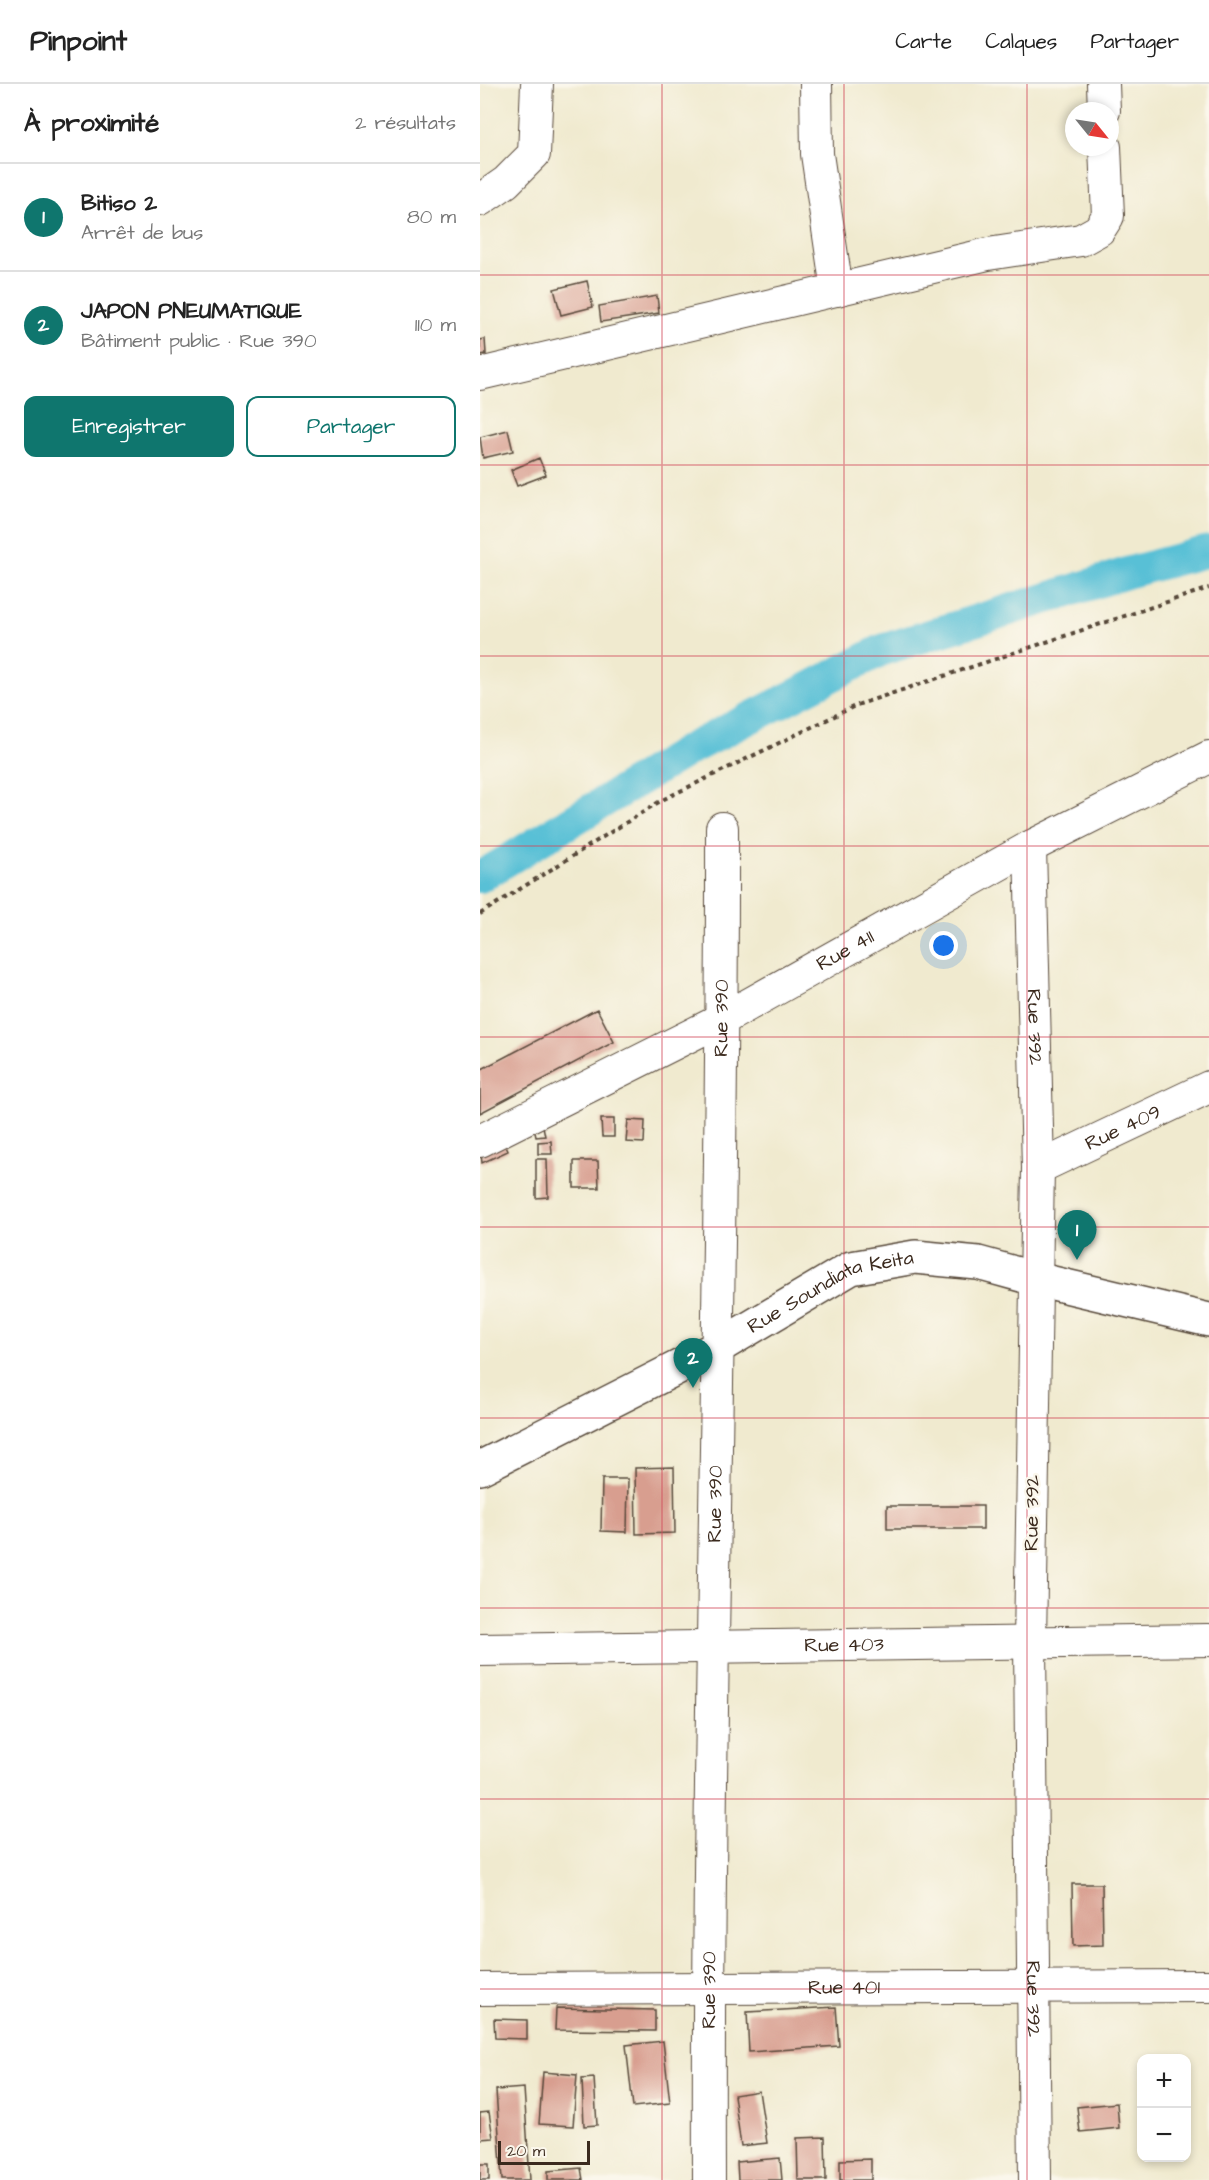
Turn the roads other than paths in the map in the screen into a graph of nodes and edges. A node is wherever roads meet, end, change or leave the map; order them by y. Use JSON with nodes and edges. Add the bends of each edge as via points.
{"nodes":[{"id":1,"x":537,"y":84,"type":"edge"},
{"id":2,"x":816,"y":84,"type":"edge"},
{"id":3,"x":1103,"y":84,"type":"edge"},
{"id":4,"x":1104,"y":102,"type":"edge"},
{"id":5,"x":1105,"y":156,"type":"edge"},
{"id":6,"x":480,"y":200,"type":"edge"},
{"id":7,"x":837,"y":290,"type":"junction"},
{"id":8,"x":480,"y":374,"type":"edge"},
{"id":9,"x":1209,"y":757,"type":"edge"},
{"id":10,"x":722,"y":828,"type":"dead end"},
{"id":11,"x":1030,"y":847,"type":"junction"},
{"id":12,"x":723,"y":1019,"type":"junction"},
{"id":13,"x":1209,"y":1087,"type":"edge"},
{"id":14,"x":480,"y":1141,"type":"edge"},
{"id":15,"x":1038,"y":1168,"type":"junction"},
{"id":16,"x":1036,"y":1279,"type":"junction"},
{"id":17,"x":1209,"y":1320,"type":"edge"},
{"id":18,"x":718,"y":1347,"type":"junction"},
{"id":19,"x":480,"y":1468,"type":"edge"},
{"id":20,"x":1209,"y":1640,"type":"edge"},
{"id":21,"x":1030,"y":1642,"type":"junction"},
{"id":22,"x":711,"y":1647,"type":"junction"},
{"id":23,"x":480,"y":1650,"type":"edge"},
{"id":24,"x":1209,"y":1986,"type":"edge"},
{"id":25,"x":1033,"y":1987,"type":"junction"},
{"id":26,"x":708,"y":1988,"type":"junction"},
{"id":27,"x":480,"y":1989,"type":"edge"},
{"id":28,"x":709,"y":2180,"type":"edge"},
{"id":29,"x":1035,"y":2180,"type":"edge"}],
"edges":[{"from":1,"to":6,"type":"street","via":[[534,154],[506,182]]},
{"from":2,"to":7,"type":"street","via":[[817,154]]},
{"from":3,"to":4,"type":"street"},
{"from":5,"to":7,"type":"street","via":[[1108,216],[1099,230],[1081,240],[988,254]]},
{"from":7,"to":8,"type":"street"},
{"from":9,"to":11,"type":"street","name":"Rue 411"},
{"from":10,"to":12,"type":"street","name":"Rue 390"},
{"from":11,"to":12,"type":"street","name":"Rue 411"},
{"from":11,"to":15,"type":"street","name":"Rue 392"},
{"from":12,"to":14,"type":"street","name":"Rue 411"},
{"from":12,"to":18,"type":"street","name":"Rue 390"},
{"from":13,"to":15,"type":"street","name":"Rue 409"},
{"from":15,"to":16,"type":"street","name":"Rue 392"},
{"from":16,"to":17,"type":"main road","name":"Rue Soundiata Keita"},
{"from":16,"to":18,"type":"main road","name":"Rue Soundiata Keita","via":[[978,1263],[915,1257],[851,1268]]},
{"from":16,"to":21,"type":"street","name":"Rue 392"},
{"from":18,"to":19,"type":"main road","name":"Rue Soundiata Keita"},
{"from":18,"to":22,"type":"street","name":"Rue 390"},
{"from":20,"to":21,"type":"street","name":"Rue 403"},
{"from":21,"to":22,"type":"street","name":"Rue 403"},
{"from":21,"to":25,"type":"street","name":"Rue 392"},
{"from":22,"to":23,"type":"street","name":"Rue 403"},
{"from":22,"to":26,"type":"street","name":"Rue 390"},
{"from":24,"to":25,"type":"street","name":"Rue 401"},
{"from":25,"to":26,"type":"street","name":"Rue 401"},
{"from":25,"to":29,"type":"street","name":"Rue 392"},
{"from":26,"to":27,"type":"street","name":"Rue 401"},
{"from":26,"to":28,"type":"street","name":"Rue 390"}]}
